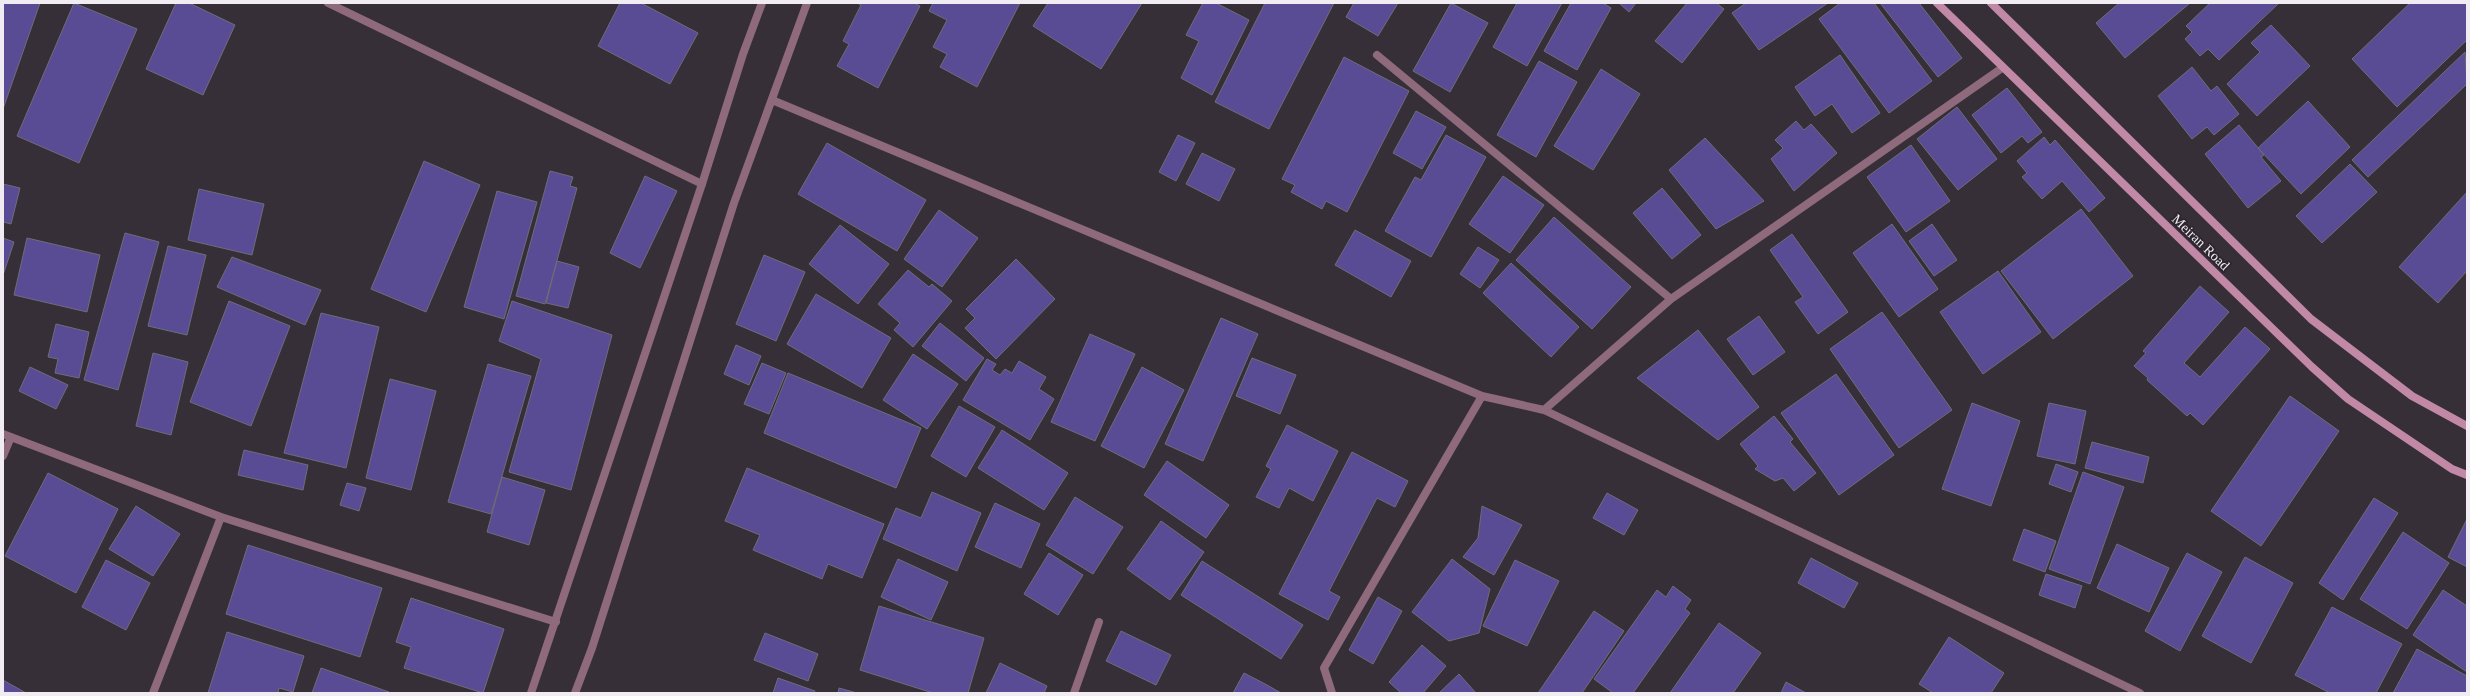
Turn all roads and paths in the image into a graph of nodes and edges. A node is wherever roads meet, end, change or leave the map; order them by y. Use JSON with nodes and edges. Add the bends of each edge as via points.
{"nodes":[{"id":1,"x":328,"y":3,"type":"edge"},
{"id":2,"x":762,"y":3,"type":"edge"},
{"id":3,"x":807,"y":3,"type":"edge"},
{"id":4,"x":1937,"y":3,"type":"edge"},
{"id":5,"x":1991,"y":3,"type":"edge"},
{"id":6,"x":1377,"y":55,"type":"dead end"},
{"id":7,"x":2002,"y":68,"type":"junction"},
{"id":8,"x":772,"y":100,"type":"junction"},
{"id":9,"x":702,"y":184,"type":"junction"},
{"id":10,"x":1671,"y":299,"type":"junction"},
{"id":11,"x":1482,"y":396,"type":"junction"},
{"id":12,"x":1544,"y":410,"type":"junction"},
{"id":13,"x":2467,"y":426,"type":"edge"},
{"id":14,"x":3,"y":434,"type":"edge"},
{"id":15,"x":11,"y":437,"type":"junction"},
{"id":16,"x":3,"y":456,"type":"edge"},
{"id":17,"x":2467,"y":475,"type":"edge"},
{"id":18,"x":222,"y":517,"type":"junction"},
{"id":19,"x":556,"y":622,"type":"junction"},
{"id":20,"x":1100,"y":622,"type":"dead end"},
{"id":21,"x":153,"y":693,"type":"edge"},
{"id":22,"x":531,"y":693,"type":"edge"},
{"id":23,"x":575,"y":693,"type":"edge"},
{"id":24,"x":1074,"y":693,"type":"edge"},
{"id":25,"x":1332,"y":693,"type":"edge"},
{"id":26,"x":2140,"y":693,"type":"edge"}],
"edges":[{"from":1,"to":9,"type":"street"},
{"from":2,"to":9,"type":"street"},
{"from":3,"to":8,"type":"street"},
{"from":4,"to":7,"type":"main road","name":"Meiran Road"},
{"from":5,"to":13,"type":"main road","name":"Meiran Road","via":[[2311,319],[2412,396]]},
{"from":6,"to":10,"type":"street"},
{"from":7,"to":10,"type":"street"},
{"from":7,"to":17,"type":"main road","name":"Meiran Road","via":[[2348,399],[2433,456]]},
{"from":8,"to":11,"type":"street"},
{"from":8,"to":23,"type":"street","via":[[734,203],[592,648]]},
{"from":9,"to":19,"type":"street"},
{"from":10,"to":12,"type":"street"},
{"from":11,"to":12,"type":"street"},
{"from":11,"to":25,"type":"street","via":[[1324,668]]},
{"from":12,"to":26,"type":"street"},
{"from":14,"to":15,"type":"street"},
{"from":15,"to":16,"type":"street"},
{"from":15,"to":18,"type":"street"},
{"from":18,"to":19,"type":"street"},
{"from":18,"to":21,"type":"street"},
{"from":19,"to":22,"type":"street"},
{"from":20,"to":24,"type":"street"}]}
